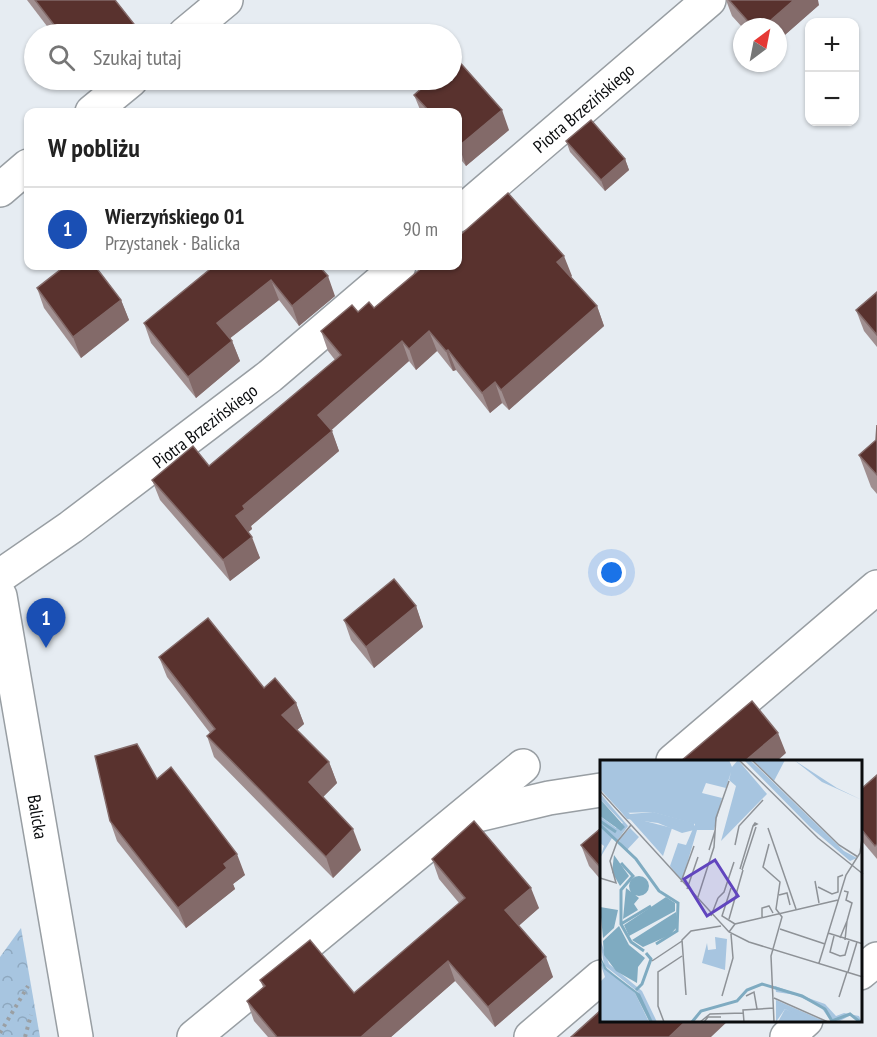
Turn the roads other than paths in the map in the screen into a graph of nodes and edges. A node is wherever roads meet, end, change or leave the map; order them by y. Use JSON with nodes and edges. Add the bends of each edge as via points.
{"nodes":[{"id":1,"x":226,"y":0,"type":"edge"},
{"id":2,"x":709,"y":0,"type":"edge"},
{"id":3,"x":197,"y":24,"type":"edge"},
{"id":4,"x":119,"y":90,"type":"edge"},
{"id":5,"x":97,"y":108,"type":"edge"},
{"id":6,"x":24,"y":169,"type":"edge"},
{"id":7,"x":0,"y":190,"type":"edge"},
{"id":8,"x":462,"y":212,"type":"edge"},
{"id":9,"x":394,"y":270,"type":"edge"},
{"id":10,"x":0,"y":576,"type":"edge"},
{"id":11,"x":877,"y":587,"type":"edge"},
{"id":12,"x":0,"y":596,"type":"edge"},
{"id":13,"x":674,"y":760,"type":"edge"},
{"id":14,"x":523,"y":766,"type":"dead end"},
{"id":15,"x":600,"y":790,"type":"edge"},
{"id":16,"x":458,"y":819,"type":"junction"},
{"id":17,"x":877,"y":959,"type":"edge"},
{"id":18,"x":862,"y":972,"type":"edge"},
{"id":19,"x":600,"y":978,"type":"edge"},
{"id":20,"x":804,"y":1022,"type":"edge"},
{"id":21,"x":76,"y":1037,"type":"edge"},
{"id":22,"x":194,"y":1037,"type":"edge"},
{"id":23,"x":531,"y":1037,"type":"edge"},
{"id":24,"x":787,"y":1037,"type":"edge"}],
"edges":[{"from":1,"to":3,"type":"street"},
{"from":2,"to":8,"type":"street","name":"Piotra Brzezińskiego"},
{"from":4,"to":5,"type":"street"},
{"from":6,"to":7,"type":"street"},
{"from":9,"to":10,"type":"street","name":"Piotra Brzezińskiego","via":[[270,376]]},
{"from":11,"to":13,"type":"street"},
{"from":12,"to":21,"type":"street","name":"Balicka"},
{"from":14,"to":16,"type":"street"},
{"from":15,"to":16,"type":"street"},
{"from":16,"to":22,"type":"street"},
{"from":17,"to":18,"type":"street"},
{"from":19,"to":23,"type":"street"},
{"from":20,"to":24,"type":"street"}]}
